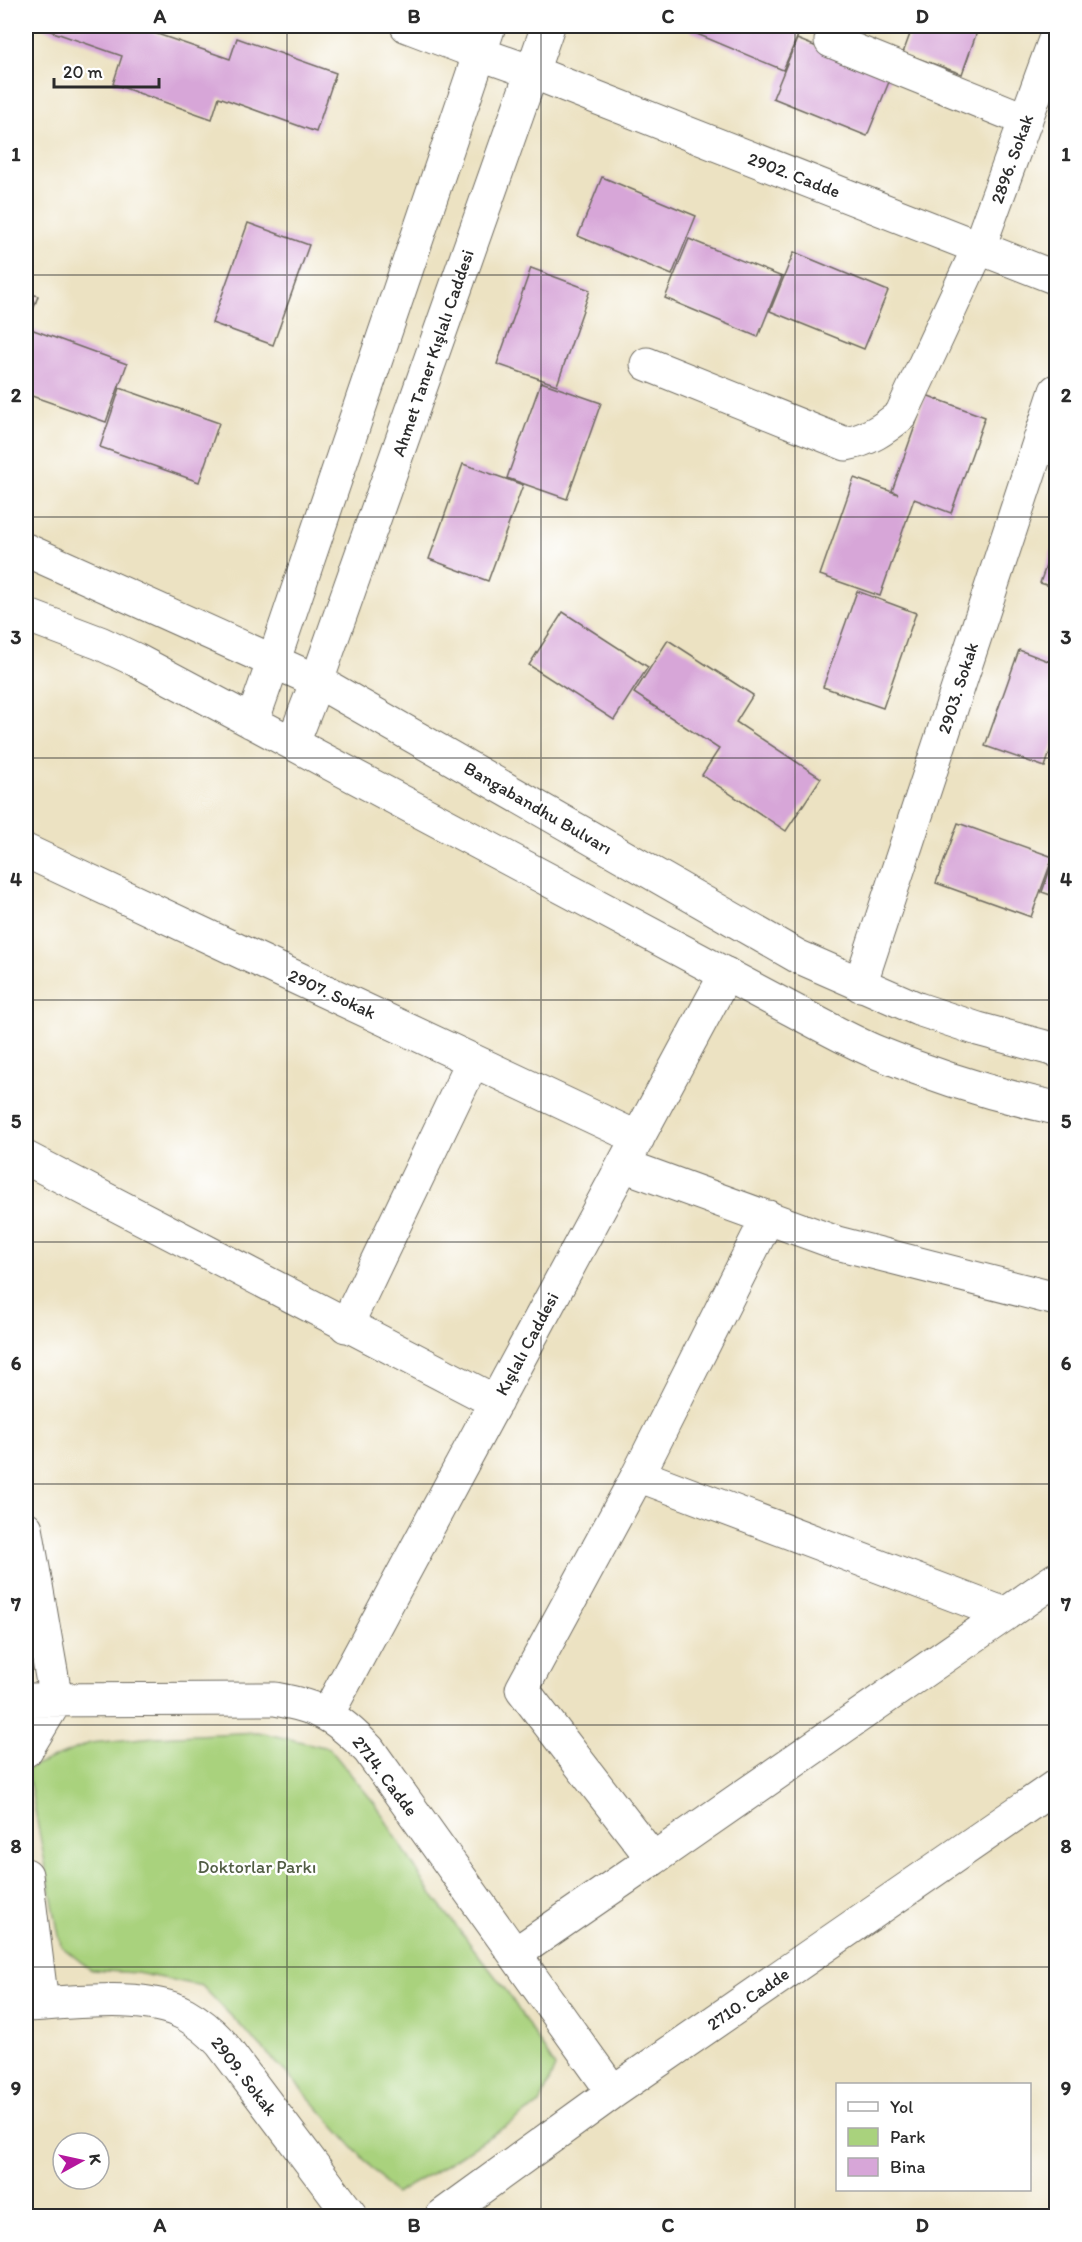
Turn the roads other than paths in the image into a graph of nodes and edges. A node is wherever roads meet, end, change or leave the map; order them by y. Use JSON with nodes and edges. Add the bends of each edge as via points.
{"nodes":[{"id":1,"x":406,"y":26,"type":"edge"},
{"id":2,"x":548,"y":26,"type":"edge"},
{"id":3,"x":837,"y":26,"type":"edge"},
{"id":4,"x":1056,"y":38,"type":"edge"},
{"id":5,"x":483,"y":39,"type":"edge"},
{"id":6,"x":532,"y":72,"type":"junction"},
{"id":7,"x":1026,"y":120,"type":"junction"},
{"id":8,"x":979,"y":247,"type":"junction"},
{"id":9,"x":1056,"y":279,"type":"edge"},
{"id":10,"x":647,"y":364,"type":"dead end"},
{"id":11,"x":1056,"y":391,"type":"edge"},
{"id":12,"x":26,"y":550,"type":"edge"},
{"id":13,"x":26,"y":615,"type":"edge"},
{"id":14,"x":274,"y":660,"type":"junction"},
{"id":15,"x":318,"y":681,"type":"junction"},
{"id":16,"x":252,"y":722,"type":"junction"},
{"id":17,"x":293,"y":743,"type":"junction"},
{"id":18,"x":26,"y":851,"type":"edge"},
{"id":19,"x":726,"y":974,"type":"junction"},
{"id":20,"x":860,"y":985,"type":"junction"},
{"id":21,"x":1056,"y":1050,"type":"edge"},
{"id":22,"x":473,"y":1061,"type":"junction"},
{"id":23,"x":1056,"y":1108,"type":"edge"},
{"id":24,"x":631,"y":1152,"type":"junction"},
{"id":25,"x":26,"y":1158,"type":"edge"},
{"id":26,"x":768,"y":1217,"type":"junction"},
{"id":27,"x":1056,"y":1299,"type":"edge"},
{"id":28,"x":346,"y":1326,"type":"junction"},
{"id":29,"x":496,"y":1402,"type":"junction"},
{"id":30,"x":638,"y":1475,"type":"junction"},
{"id":31,"x":26,"y":1528,"type":"edge"},
{"id":32,"x":1056,"y":1579,"type":"edge"},
{"id":33,"x":1005,"y":1614,"type":"junction"},
{"id":34,"x":41,"y":1700,"type":"edge"},
{"id":35,"x":327,"y":1713,"type":"junction"},
{"id":36,"x":26,"y":1750,"type":"edge"},
{"id":37,"x":1056,"y":1786,"type":"edge"},
{"id":38,"x":652,"y":1858,"type":"junction"},
{"id":39,"x":26,"y":1875,"type":"edge"},
{"id":40,"x":515,"y":1954,"type":"junction"},
{"id":41,"x":34,"y":2004,"type":"edge"},
{"id":42,"x":614,"y":2092,"type":"junction"},
{"id":43,"x":351,"y":2217,"type":"edge"},
{"id":44,"x":442,"y":2217,"type":"edge"}],
"edges":[{"from":1,"to":5,"type":"street","name":"2902. Cadde"},
{"from":2,"to":6,"type":"street","name":"Ahmet Taner Kışlalı Caddesi"},
{"from":3,"to":7,"type":"street","via":[[831,41]]},
{"from":4,"to":7,"type":"street","name":"2896. Sokak"},
{"from":5,"to":6,"type":"street","name":"2902. Cadde"},
{"from":5,"to":14,"type":"street"},
{"from":6,"to":8,"type":"street","name":"2902. Cadde"},
{"from":6,"to":15,"type":"street","name":"Ahmet Taner Kışlalı Caddesi"},
{"from":7,"to":8,"type":"street","name":"2896. Sokak"},
{"from":8,"to":9,"type":"street","name":"2902. Cadde"},
{"from":8,"to":10,"type":"street","name":"2896. Sokak","via":[[901,415],[862,440],[846,444]]},
{"from":11,"to":20,"type":"street","name":"2903. Sokak"},
{"from":12,"to":14,"type":"street","name":"Bangabandhu Bulvarı"},
{"from":13,"to":16,"type":"street","via":[[136,660]]},
{"from":14,"to":15,"type":"street","name":"Bangabandhu Bulvarı"},
{"from":14,"to":16,"type":"street"},
{"from":15,"to":17,"type":"street","name":"Ahmet Taner Kışlalı Caddesi"},
{"from":15,"to":20,"type":"street","name":"Bangabandhu Bulvarı","via":[[770,941]]},
{"from":16,"to":17,"type":"street"},
{"from":17,"to":19,"type":"street"},
{"from":18,"to":22,"type":"street","name":"2907. Sokak"},
{"from":19,"to":23,"type":"street","via":[[876,1052],[950,1079]]},
{"from":19,"to":24,"type":"street","name":"Kışlalı Caddesi"},
{"from":20,"to":21,"type":"street","name":"Bangabandhu Bulvarı","via":[[978,1029]]},
{"from":22,"to":24,"type":"street","name":"2907. Sokak"},
{"from":22,"to":28,"type":"street"},
{"from":24,"to":26,"type":"street","name":"2907. Sokak"},
{"from":24,"to":29,"type":"street","name":"Kışlalı Caddesi"},
{"from":25,"to":28,"type":"street"},
{"from":26,"to":27,"type":"street","name":"2907. Sokak","via":[[837,1243]]},
{"from":26,"to":30,"type":"street"},
{"from":28,"to":29,"type":"street"},
{"from":29,"to":35,"type":"street","name":"Kışlalı Caddesi"},
{"from":30,"to":33,"type":"street"},
{"from":30,"to":38,"type":"street","via":[[522,1689]]},
{"from":31,"to":34,"type":"street"},
{"from":32,"to":33,"type":"street"},
{"from":33,"to":38,"type":"street"},
{"from":34,"to":35,"type":"street","name":"2714. Cadde","via":[[275,1699]]},
{"from":34,"to":36,"type":"street"},
{"from":35,"to":40,"type":"street","name":"2714. Cadde","via":[[369,1750]]},
{"from":37,"to":42,"type":"street","name":"2710. Cadde"},
{"from":38,"to":40,"type":"street"},
{"from":39,"to":41,"type":"street"},
{"from":40,"to":42,"type":"street","name":"2714. Cadde"},
{"from":41,"to":43,"type":"street","name":"2909. Sokak","via":[[137,2002],[160,2005],[204,2025]]},
{"from":42,"to":44,"type":"street","name":"2710. Cadde"}]}
